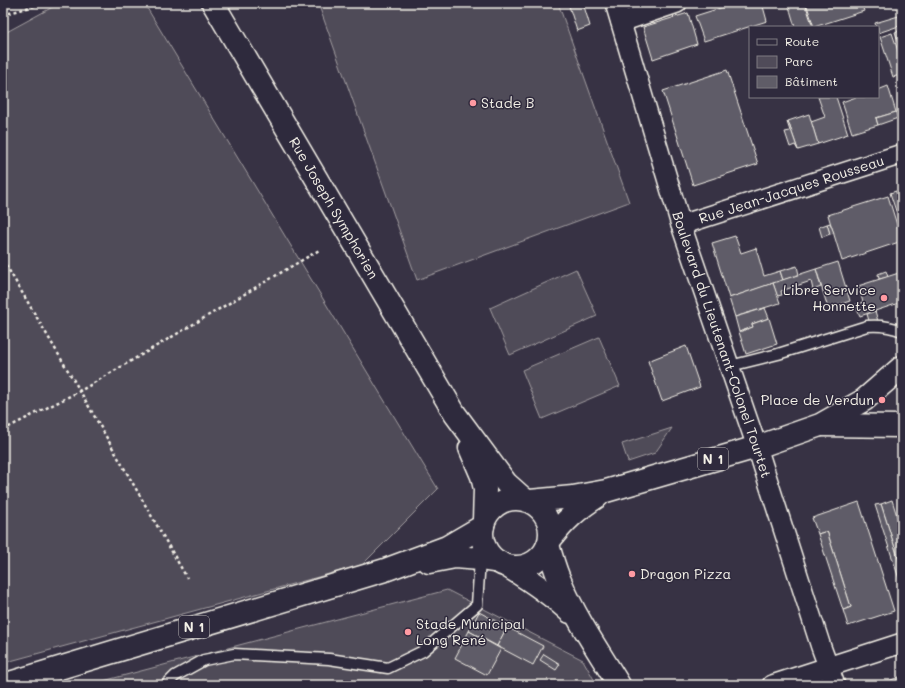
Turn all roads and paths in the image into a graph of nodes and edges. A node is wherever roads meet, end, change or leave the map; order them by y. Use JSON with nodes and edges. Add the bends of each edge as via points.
{"nodes":[{"id":1,"x":44,"y":3,"type":"edge"},
{"id":2,"x":213,"y":3,"type":"edge"},
{"id":3,"x":615,"y":3,"type":"edge"},
{"id":4,"x":677,"y":3,"type":"edge"},
{"id":5,"x":3,"y":15,"type":"edge"},
{"id":6,"x":621,"y":22,"type":"junction"},
{"id":7,"x":902,"y":154,"type":"edge"},
{"id":8,"x":681,"y":225,"type":"junction"},
{"id":9,"x":321,"y":249,"type":"dead end"},
{"id":10,"x":3,"y":260,"type":"edge"},
{"id":11,"x":902,"y":330,"type":"edge"},
{"id":12,"x":730,"y":366,"type":"junction"},
{"id":13,"x":902,"y":367,"type":"edge"},
{"id":14,"x":80,"y":391,"type":"junction"},
{"id":15,"x":455,"y":414,"type":"junction"},
{"id":16,"x":820,"y":425,"type":"junction"},
{"id":17,"x":902,"y":426,"type":"edge"},
{"id":18,"x":3,"y":430,"type":"edge"},
{"id":19,"x":757,"y":447,"type":"junction"},
{"id":20,"x":606,"y":491,"type":"junction"},
{"id":21,"x":527,"y":500,"type":"junction"},
{"id":22,"x":484,"y":523,"type":"junction"},
{"id":23,"x":549,"y":542,"type":"junction"},
{"id":24,"x":495,"y":562,"type":"junction"},
{"id":25,"x":385,"y":570,"type":"junction"},
{"id":26,"x":187,"y":578,"type":"dead end"},
{"id":27,"x":580,"y":622,"type":"junction"},
{"id":28,"x":902,"y":643,"type":"edge"},
{"id":29,"x":828,"y":667,"type":"junction"},
{"id":30,"x":3,"y":685,"type":"edge"},
{"id":31,"x":166,"y":685,"type":"edge"},
{"id":32,"x":619,"y":685,"type":"edge"},
{"id":33,"x":772,"y":685,"type":"edge"},
{"id":34,"x":834,"y":685,"type":"edge"}],
"edges":[{"from":1,"to":5,"type":"path"},
{"from":2,"to":15,"type":"main road","name":"Rue Joseph Symphorien"},
{"from":3,"to":6,"type":"street","name":"Boulevard du Lieutenant-Colonel Tourtet"},
{"from":4,"to":6,"type":"street"},
{"from":6,"to":8,"type":"street","name":"Boulevard du Lieutenant-Colonel Tourtet"},
{"from":7,"to":8,"type":"street","name":"Rue Jean-Jacques Rousseau"},
{"from":8,"to":12,"type":"street","name":"Boulevard du Lieutenant-Colonel Tourtet"},
{"from":9,"to":14,"type":"path"},
{"from":10,"to":14,"type":"path"},
{"from":11,"to":12,"type":"lane","via":[[880,325],[867,326]]},
{"from":12,"to":19,"type":"street","name":"Boulevard du Lieutenant-Colonel Tourtet"},
{"from":13,"to":16,"type":"main road","number":"N 1","via":[[864,400]]},
{"from":14,"to":18,"type":"path"},
{"from":14,"to":26,"type":"path"},
{"from":15,"to":21,"type":"main road","name":"Rue Joseph Symphorien","via":[[506,483]]},
{"from":15,"to":22,"type":"main road","name":"Rue Joseph Symphorien","via":[[482,476],[485,489]]},
{"from":16,"to":17,"type":"main road","number":"N 1"},
{"from":16,"to":19,"type":"main road","number":"N 1"},
{"from":19,"to":20,"type":"main road","number":"N 1"},
{"from":19,"to":29,"type":"street","name":"Boulevard du Lieutenant-Colonel Tourtet"},
{"from":20,"to":21,"type":"main road","number":"N 1","via":[[574,497]]},
{"from":20,"to":23,"type":"main road","number":"N 1","via":[[572,514]]},
{"from":21,"to":22,"type":"main road","number":"N 1","via":[[516,498],[500,503],[488,514]]},
{"from":21,"to":23,"type":"main road","via":[[538,506],[549,521]]},
{"from":22,"to":24,"type":"main road","via":[[483,538]]},
{"from":22,"to":25,"type":"main road","number":"N 1","via":[[447,547]]},
{"from":23,"to":24,"type":"main road","number":"N 1","via":[[542,556],[532,564],[520,567]]},
{"from":23,"to":27,"type":"main road","via":[[560,583]]},
{"from":24,"to":25,"type":"main road","number":"N 1","via":[[455,557]]},
{"from":24,"to":27,"type":"main road","via":[[534,582]]},
{"from":24,"to":31,"type":"lane","via":[[477,605],[423,651],[388,668],[329,659],[234,654],[204,660],[175,676]]},
{"from":25,"to":30,"type":"main road","number":"N 1"},
{"from":27,"to":32,"type":"main road"},
{"from":28,"to":29,"type":"street"},
{"from":29,"to":33,"type":"street"},
{"from":29,"to":34,"type":"street","name":"Boulevard du Lieutenant-Colonel Tourtet"}]}
